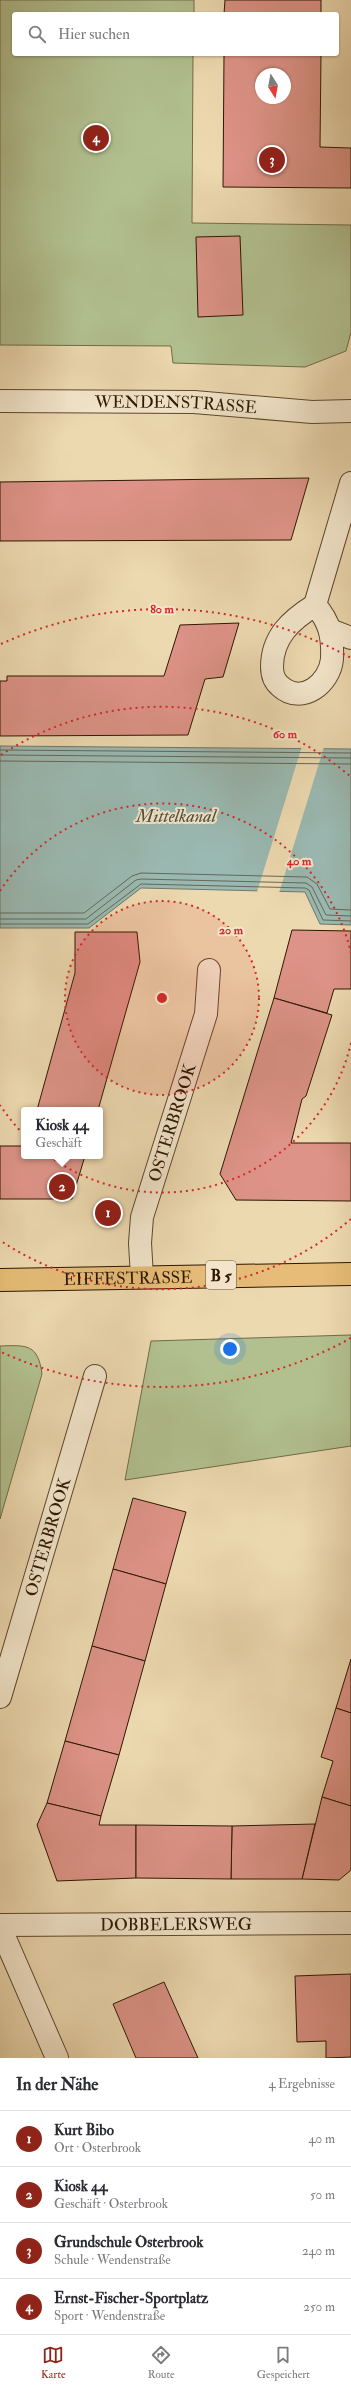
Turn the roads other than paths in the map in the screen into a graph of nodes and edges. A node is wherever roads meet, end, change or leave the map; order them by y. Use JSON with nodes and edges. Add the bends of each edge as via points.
{"nodes":[{"id":1,"x":0,"y":401,"type":"edge"},
{"id":2,"x":351,"y":411,"type":"edge"},
{"id":3,"x":351,"y":483,"type":"edge"},
{"id":4,"x":315,"y":605,"type":"junction"},
{"id":5,"x":330,"y":630,"type":"junction"},
{"id":6,"x":351,"y":638,"type":"edge"},
{"id":7,"x":209,"y":970,"type":"dead end"},
{"id":8,"x":351,"y":1274,"type":"edge"},
{"id":9,"x":142,"y":1277,"type":"junction"},
{"id":10,"x":0,"y":1280,"type":"edge"},
{"id":11,"x":95,"y":1376,"type":"dead end"},
{"id":12,"x":0,"y":1696,"type":"edge"},
{"id":13,"x":351,"y":1922,"type":"edge"},
{"id":14,"x":0,"y":1926,"type":"edge"},
{"id":15,"x":57,"y":2058,"type":"edge"}],
"edges":[{"from":1,"to":2,"type":"street","name":"WENDENSTRASSE","via":[[194,402],[312,412]]},
{"from":3,"to":4,"type":"street"},
{"from":4,"to":5,"type":"street","via":[[326,618]]},
{"from":4,"to":5,"type":"street","via":[[285,628],[275,644],[272,674],[280,686],[294,693],[304,692],[318,687],[328,676],[333,643]]},
{"from":5,"to":6,"type":"street"},
{"from":7,"to":9,"type":"street","name":"OSTERBROOK","via":[[206,1014],[142,1217]]},
{"from":8,"to":9,"type":"main road","name":"EIFFESTRASSE","number":"B 5"},
{"from":9,"to":10,"type":"main road","name":"EIFFESTRASSE","number":"B 5"},
{"from":11,"to":12,"type":"street","name":"OSTERBROOK"},
{"from":13,"to":14,"type":"street","name":"DOBBELERSWEG"},
{"from":14,"to":15,"type":"street"}]}
